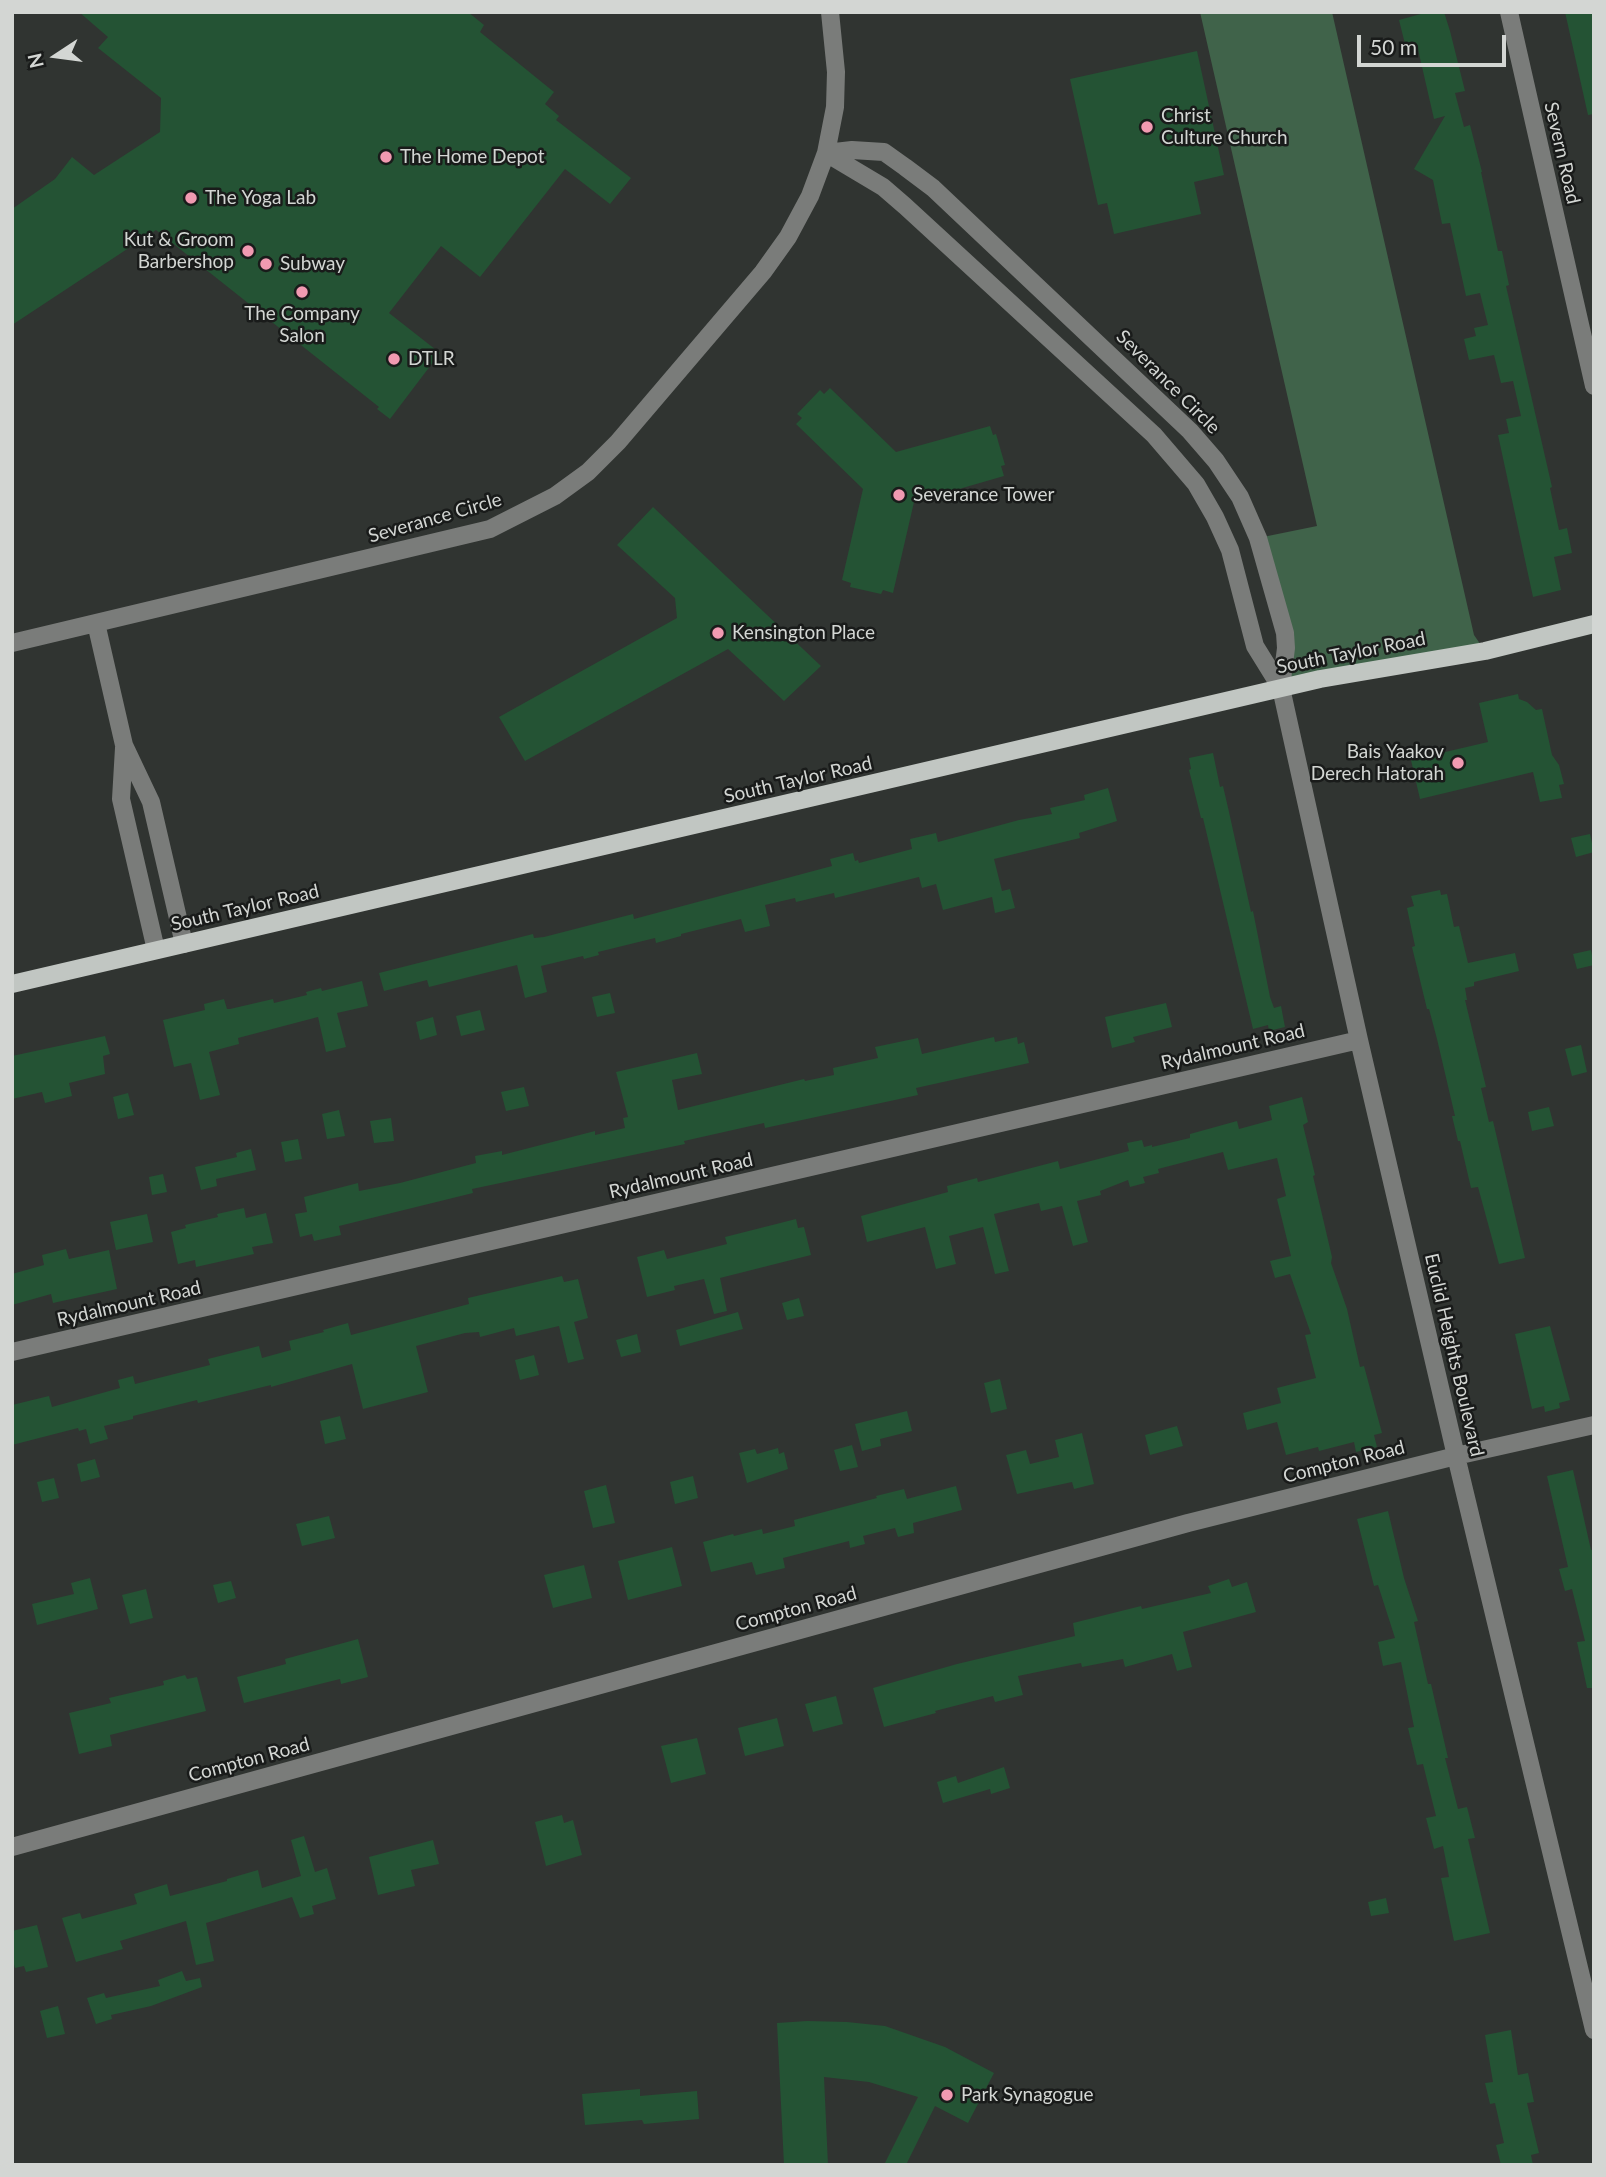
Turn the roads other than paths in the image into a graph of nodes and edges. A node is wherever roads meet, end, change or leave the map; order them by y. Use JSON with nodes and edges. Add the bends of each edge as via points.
{"nodes":[{"id":1,"x":830,"y":12,"type":"edge"},
{"id":2,"x":1509,"y":12,"type":"edge"},
{"id":3,"x":826,"y":153,"type":"junction"},
{"id":4,"x":1594,"y":386,"type":"edge"},
{"id":5,"x":96,"y":623,"type":"junction"},
{"id":6,"x":1594,"y":624,"type":"edge"},
{"id":7,"x":12,"y":643,"type":"edge"},
{"id":8,"x":1281,"y":688,"type":"junction"},
{"id":9,"x":124,"y":745,"type":"junction"},
{"id":10,"x":184,"y":944,"type":"junction"},
{"id":11,"x":156,"y":950,"type":"junction"},
{"id":12,"x":12,"y":984,"type":"edge"},
{"id":13,"x":1359,"y":1040,"type":"junction"},
{"id":14,"x":12,"y":1352,"type":"edge"},
{"id":15,"x":1594,"y":1425,"type":"edge"},
{"id":16,"x":1456,"y":1456,"type":"junction"},
{"id":17,"x":12,"y":1847,"type":"edge"},
{"id":18,"x":1594,"y":2030,"type":"edge"}],
"edges":[{"from":1,"to":3,"type":"street","name":"Severance Circle","via":[[836,72]]},
{"from":2,"to":4,"type":"street","name":"Severn Road"},
{"from":3,"to":5,"type":"street","name":"Severance Circle","via":[[810,196],[763,272],[618,442],[555,496],[490,528]]},
{"from":3,"to":8,"type":"street","via":[[883,187],[905,206],[1177,460],[1215,517],[1240,583],[1257,650]]},
{"from":3,"to":8,"type":"street","name":"Severance Circle","via":[[884,152],[933,188],[1190,430],[1240,498],[1258,538],[1285,633]]},
{"from":5,"to":7,"type":"street","name":"Severance Circle"},
{"from":5,"to":9,"type":"street"},
{"from":6,"to":8,"type":"main road","name":"South Taylor Road","via":[[1485,651],[1353,671]]},
{"from":8,"to":10,"type":"main road","name":"South Taylor Road"},
{"from":8,"to":13,"type":"street","name":"Euclid Heights Boulevard"},
{"from":9,"to":10,"type":"street","via":[[151,802]]},
{"from":9,"to":11,"type":"street","via":[[121,799]]},
{"from":10,"to":11,"type":"main road","name":"South Taylor Road"},
{"from":11,"to":12,"type":"main road","name":"South Taylor Road"},
{"from":13,"to":14,"type":"street","name":"Rydalmount Road"},
{"from":13,"to":16,"type":"street","name":"Euclid Heights Boulevard"},
{"from":15,"to":16,"type":"street","name":"Compton Road"},
{"from":16,"to":17,"type":"street","name":"Compton Road","via":[[1188,1523]]},
{"from":16,"to":18,"type":"street","name":"Euclid Heights Boulevard"}]}
